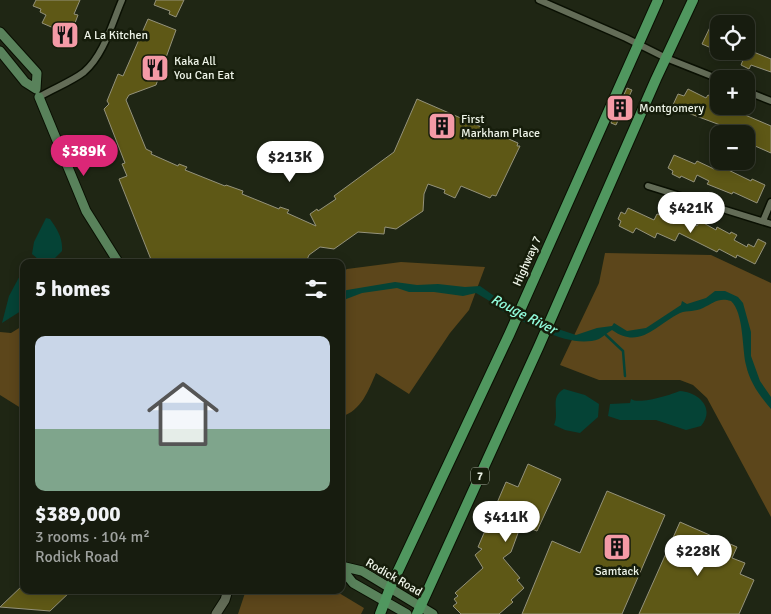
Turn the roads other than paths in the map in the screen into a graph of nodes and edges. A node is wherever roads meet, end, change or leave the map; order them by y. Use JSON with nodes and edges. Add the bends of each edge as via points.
{"nodes":[{"id":1,"x":122,"y":0,"type":"edge"},
{"id":2,"x":539,"y":0,"type":"edge"},
{"id":3,"x":658,"y":0,"type":"edge"},
{"id":4,"x":694,"y":0,"type":"edge"},
{"id":5,"x":0,"y":32,"type":"edge"},
{"id":6,"x":638,"y":45,"type":"junction"},
{"id":7,"x":0,"y":51,"type":"edge"},
{"id":8,"x":666,"y":58,"type":"junction"},
{"id":9,"x":710,"y":75,"type":"edge"},
{"id":10,"x":38,"y":93,"type":"junction"},
{"id":11,"x":755,"y":94,"type":"edge"},
{"id":12,"x":771,"y":101,"type":"edge"},
{"id":13,"x":648,"y":186,"type":"dead end"},
{"id":14,"x":771,"y":202,"type":"edge"},
{"id":15,"x":763,"y":221,"type":"junction"},
{"id":16,"x":771,"y":224,"type":"edge"},
{"id":17,"x":116,"y":259,"type":"edge"},
{"id":18,"x":345,"y":568,"type":"edge"},
{"id":19,"x":345,"y":572,"type":"edge"},
{"id":20,"x":390,"y":588,"type":"junction"},
{"id":21,"x":227,"y":594,"type":"edge"},
{"id":22,"x":385,"y":601,"type":"junction"},
{"id":23,"x":418,"y":610,"type":"edge"},
{"id":24,"x":216,"y":614,"type":"edge"},
{"id":25,"x":380,"y":614,"type":"edge"},
{"id":26,"x":406,"y":614,"type":"edge"},
{"id":27,"x":433,"y":614,"type":"edge"}],
"edges":[{"from":1,"to":10,"type":"street","via":[[91,65],[82,73]]},
{"from":2,"to":6,"type":"street"},
{"from":3,"to":6,"type":"main road","name":"Highway 7"},
{"from":4,"to":8,"type":"main road","number":"7"},
{"from":5,"to":10,"type":"main road","via":[[36,73]]},
{"from":6,"to":8,"type":"street"},
{"from":6,"to":20,"type":"main road","name":"Highway 7","via":[[509,335]]},
{"from":7,"to":10,"type":"main road"},
{"from":8,"to":9,"type":"street"},
{"from":8,"to":23,"type":"main road","number":"7"},
{"from":10,"to":17,"type":"main road","via":[[86,212]]},
{"from":11,"to":12,"type":"street"},
{"from":13,"to":15,"type":"street"},
{"from":14,"to":15,"type":"street"},
{"from":15,"to":16,"type":"street"},
{"from":18,"to":20,"type":"main road","name":"Rodick Road","via":[[362,571]]},
{"from":19,"to":22,"type":"main road","name":"Rodick Road","via":[[353,583]]},
{"from":20,"to":22,"type":"main road","name":"Highway 7"},
{"from":20,"to":23,"type":"main road","name":"Rodick Road"},
{"from":21,"to":24,"type":"street"},
{"from":22,"to":25,"type":"main road","name":"Highway 7"},
{"from":22,"to":26,"type":"main road","name":"Rodick Road"},
{"from":23,"to":27,"type":"main road","name":"Rodick Road"}]}
